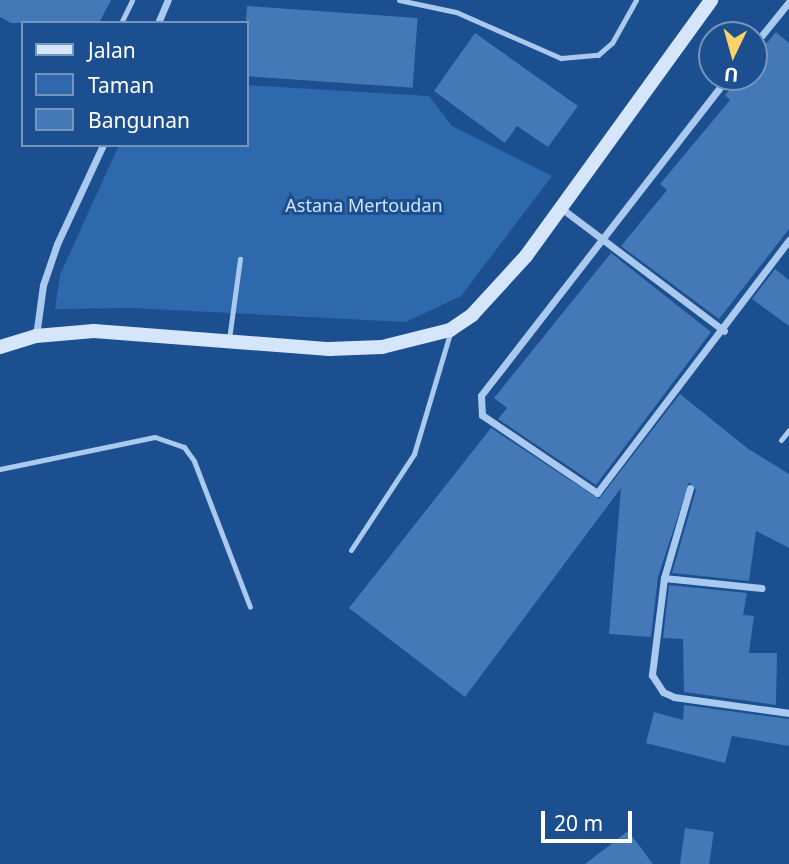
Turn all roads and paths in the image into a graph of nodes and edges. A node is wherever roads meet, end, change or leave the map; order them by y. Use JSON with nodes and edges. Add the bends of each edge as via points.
{"nodes":[{"id":1,"x":132,"y":0,"type":"edge"},
{"id":2,"x":168,"y":0,"type":"edge"},
{"id":3,"x":399,"y":0,"type":"edge"},
{"id":4,"x":636,"y":0,"type":"edge"},
{"id":5,"x":710,"y":0,"type":"edge"},
{"id":6,"x":789,"y":2,"type":"edge"},
{"id":7,"x":122,"y":21,"type":"edge"},
{"id":8,"x":159,"y":21,"type":"edge"},
{"id":9,"x":768,"y":28,"type":"edge"},
{"id":10,"x":717,"y":91,"type":"edge"},
{"id":11,"x":102,"y":147,"type":"edge"},
{"id":12,"x":561,"y":208,"type":"junction"},
{"id":13,"x":600,"y":237,"type":"junction"},
{"id":14,"x":789,"y":240,"type":"edge"},
{"id":15,"x":240,"y":259,"type":"dead end"},
{"id":16,"x":450,"y":330,"type":"junction"},
{"id":17,"x":723,"y":331,"type":"junction"},
{"id":18,"x":36,"y":336,"type":"junction"},
{"id":19,"x":228,"y":342,"type":"junction"},
{"id":20,"x":0,"y":346,"type":"edge"},
{"id":21,"x":789,"y":430,"type":"edge"},
{"id":22,"x":781,"y":440,"type":"dead end"},
{"id":23,"x":0,"y":469,"type":"edge"},
{"id":24,"x":690,"y":488,"type":"dead end"},
{"id":25,"x":351,"y":550,"type":"dead end"},
{"id":26,"x":664,"y":578,"type":"junction"},
{"id":27,"x":761,"y":588,"type":"dead end"},
{"id":28,"x":250,"y":607,"type":"dead end"},
{"id":29,"x":789,"y":713,"type":"edge"}],
"edges":[{"from":1,"to":7,"type":"lane"},
{"from":2,"to":8,"type":"street"},
{"from":3,"to":4,"type":"lane","via":[[456,12],[561,58],[598,55],[612,43]]},
{"from":5,"to":12,"type":"street"},
{"from":6,"to":9,"type":"street"},
{"from":10,"to":13,"type":"street"},
{"from":11,"to":18,"type":"street","via":[[57,244],[43,285]]},
{"from":12,"to":13,"type":"street"},
{"from":12,"to":16,"type":"street","via":[[517,266],[472,314]]},
{"from":13,"to":17,"type":"street"},
{"from":13,"to":17,"type":"street","via":[[481,396],[482,415],[597,493]]},
{"from":14,"to":17,"type":"street"},
{"from":15,"to":19,"type":"lane"},
{"from":16,"to":19,"type":"street","via":[[382,347],[329,349]]},
{"from":16,"to":25,"type":"lane","via":[[414,454]]},
{"from":18,"to":19,"type":"street","via":[[94,331]]},
{"from":18,"to":20,"type":"street"},
{"from":21,"to":22,"type":"lane"},
{"from":23,"to":28,"type":"lane","via":[[155,437],[184,447],[194,461]]},
{"from":24,"to":26,"type":"street"},
{"from":26,"to":27,"type":"street"},
{"from":26,"to":29,"type":"street","via":[[652,664],[652,675],[663,692]]}]}
